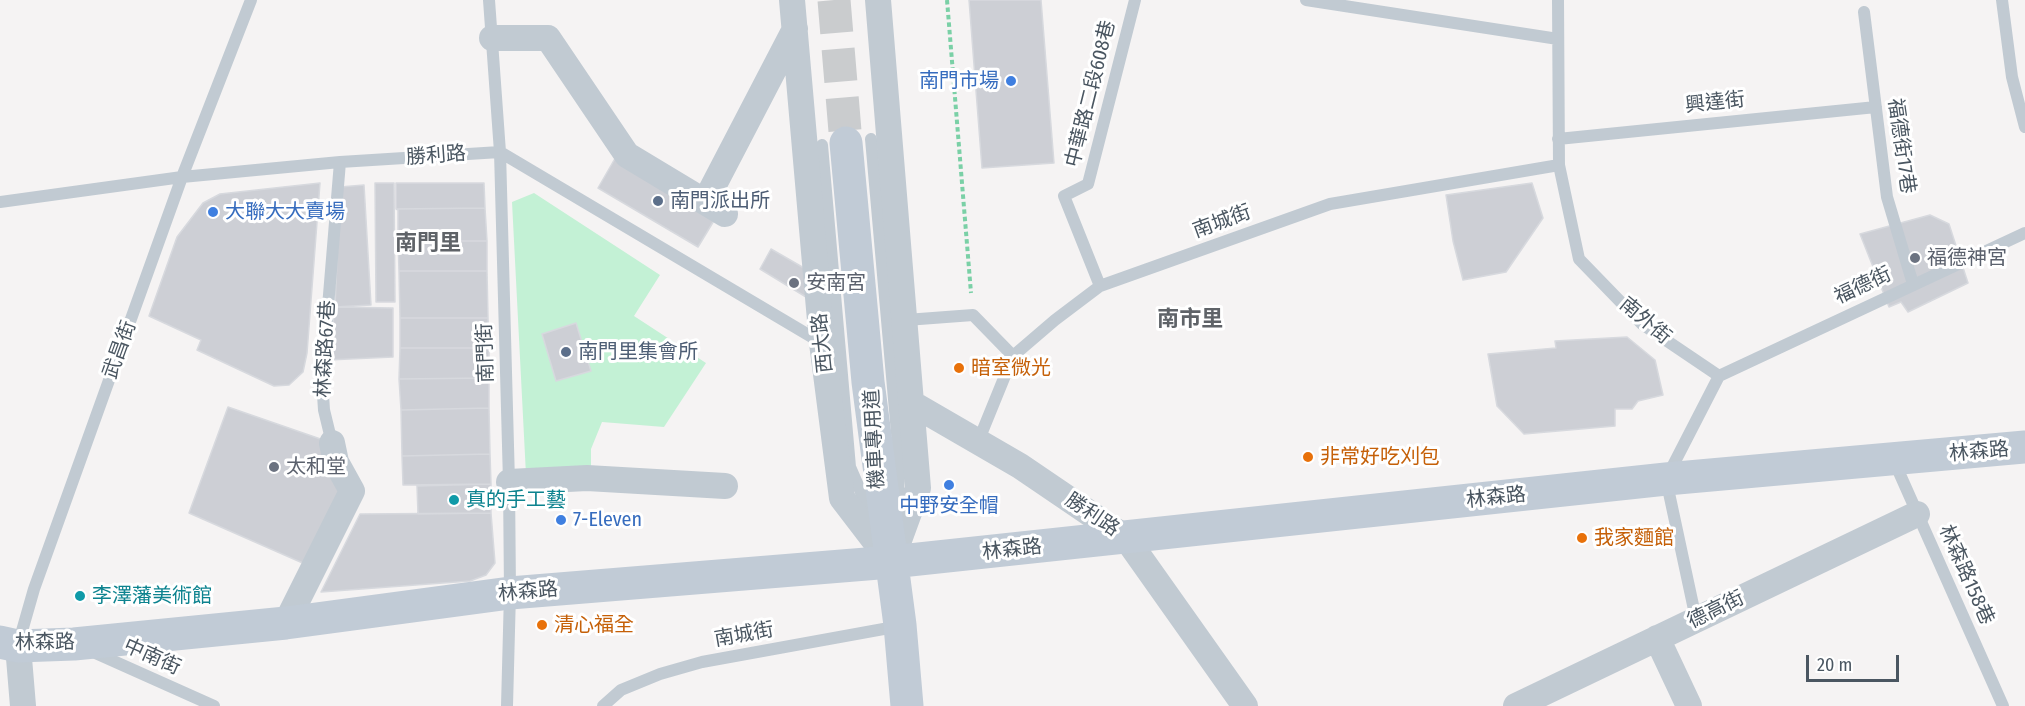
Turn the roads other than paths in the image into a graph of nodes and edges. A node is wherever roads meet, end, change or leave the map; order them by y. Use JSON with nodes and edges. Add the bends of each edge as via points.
{"nodes":[{"id":1,"x":251,"y":0,"type":"edge"},
{"id":2,"x":489,"y":0,"type":"edge"},
{"id":3,"x":792,"y":0,"type":"edge"},
{"id":4,"x":878,"y":0,"type":"edge"},
{"id":5,"x":1135,"y":0,"type":"edge"},
{"id":6,"x":1306,"y":0,"type":"edge"},
{"id":7,"x":1558,"y":0,"type":"edge"},
{"id":8,"x":2002,"y":0,"type":"edge"},
{"id":9,"x":1864,"y":12,"type":"dead end"},
{"id":10,"x":795,"y":29,"type":"junction"},
{"id":11,"x":492,"y":38,"type":"junction"},
{"id":12,"x":1558,"y":39,"type":"junction"},
{"id":13,"x":1876,"y":106,"type":"junction"},
{"id":14,"x":2025,"y":127,"type":"edge"},
{"id":15,"x":1558,"y":139,"type":"junction"},
{"id":16,"x":846,"y":142,"type":"tunnel mouth"},
{"id":17,"x":500,"y":152,"type":"junction"},
{"id":18,"x":340,"y":162,"type":"junction"},
{"id":19,"x":1559,"y":165,"type":"junction"},
{"id":20,"x":182,"y":177,"type":"junction"},
{"id":21,"x":0,"y":202,"type":"edge"},
{"id":22,"x":2025,"y":233,"type":"edge"},
{"id":23,"x":1913,"y":284,"type":"junction"},
{"id":24,"x":1100,"y":286,"type":"junction"},
{"id":25,"x":906,"y":320,"type":"junction"},
{"id":26,"x":822,"y":343,"type":"junction"},
{"id":27,"x":1013,"y":356,"type":"junction"},
{"id":28,"x":1719,"y":376,"type":"junction"},
{"id":29,"x":913,"y":404,"type":"junction"},
{"id":30,"x":978,"y":442,"type":"junction"},
{"id":31,"x":332,"y":443,"type":"joint"},
{"id":32,"x":2025,"y":447,"type":"edge"},
{"id":33,"x":1893,"y":460,"type":"junction"},
{"id":34,"x":1666,"y":479,"type":"junction"},
{"id":35,"x":509,"y":482,"type":"junction"},
{"id":36,"x":725,"y":486,"type":"dead end"},
{"id":37,"x":1917,"y":514,"type":"junction"},
{"id":38,"x":1126,"y":538,"type":"junction"},
{"id":39,"x":891,"y":562,"type":"junction"},
{"id":40,"x":510,"y":593,"type":"junction"},
{"id":41,"x":1696,"y":620,"type":"junction"},
{"id":42,"x":286,"y":622,"type":"junction"},
{"id":43,"x":900,"y":626,"type":"junction"},
{"id":44,"x":1657,"y":638,"type":"junction"},
{"id":45,"x":9,"y":644,"type":"edge"},
{"id":46,"x":74,"y":644,"type":"junction"},
{"id":47,"x":23,"y":706,"type":"edge"},
{"id":48,"x":214,"y":706,"type":"edge"},
{"id":49,"x":507,"y":706,"type":"edge"},
{"id":50,"x":603,"y":706,"type":"edge"},
{"id":51,"x":907,"y":706,"type":"edge"},
{"id":52,"x":1245,"y":706,"type":"edge"},
{"id":53,"x":1516,"y":706,"type":"edge"},
{"id":54,"x":1689,"y":706,"type":"edge"},
{"id":55,"x":2003,"y":706,"type":"edge"}],
"edges":[{"from":1,"to":20,"type":"lane","name":"武昌街"},
{"from":2,"to":11,"type":"lane","name":"南門街"},
{"from":3,"to":10,"type":"street","name":"西大路"},
{"from":4,"to":25,"type":"street"},
{"from":5,"to":24,"type":"lane","name":"中華路二段608巷","via":[[1088,184],[1064,196]]},
{"from":6,"to":12,"type":"lane"},
{"from":7,"to":12,"type":"lane","name":"南外街"},
{"from":8,"to":14,"type":"lane","via":[[2012,76]]},
{"from":9,"to":13,"type":"lane","name":"福德街17巷"},
{"from":10,"to":11,"type":"street","via":[[715,208],[627,155],[548,38]]},
{"from":10,"to":26,"type":"street","name":"西大路"},
{"from":11,"to":17,"type":"lane","name":"南門街"},
{"from":12,"to":15,"type":"lane","name":"南外街"},
{"from":13,"to":15,"type":"lane","name":"興達街"},
{"from":13,"to":23,"type":"lane","name":"福德街17巷","via":[[1887,197]]},
{"from":15,"to":19,"type":"lane","name":"南外街"},
{"from":16,"to":39,"type":"street","name":"西大路","via":[[868,382]]},
{"from":17,"to":18,"type":"lane","name":"勝利路"},
{"from":17,"to":26,"type":"lane"},
{"from":17,"to":35,"type":"lane","name":"南門街"},
{"from":18,"to":20,"type":"lane","name":"勝利路"},
{"from":18,"to":31,"type":"lane","name":"林森路67巷","via":[[322,379]]},
{"from":19,"to":24,"type":"lane","name":"南城街","via":[[1330,204]]},
{"from":19,"to":28,"type":"lane","name":"南外街","via":[[1579,259],[1642,324]]},
{"from":20,"to":21,"type":"lane","name":"勝利路"},
{"from":20,"to":45,"type":"lane","name":"武昌街","via":[[34,589]]},
{"from":22,"to":23,"type":"lane","name":"福德街"},
{"from":23,"to":28,"type":"lane","name":"福德街"},
{"from":24,"to":27,"type":"lane","name":"南城街"},
{"from":25,"to":27,"type":"lane","via":[[973,315]]},
{"from":25,"to":29,"type":"street"},
{"from":26,"to":39,"type":"street","name":"西大路","via":[[842,498]]},
{"from":27,"to":30,"type":"lane","name":"南城街"},
{"from":28,"to":34,"type":"lane"},
{"from":29,"to":30,"type":"street","name":"勝利路"},
{"from":29,"to":39,"type":"street","via":[[918,488]]},
{"from":30,"to":38,"type":"street","name":"勝利路"},
{"from":31,"to":42,"type":"street","name":"林森路67巷","via":[[336,462],[352,491]]},
{"from":32,"to":33,"type":"street","name":"林森路"},
{"from":33,"to":34,"type":"street","name":"林森路"},
{"from":33,"to":37,"type":"lane","name":"林森路158巷"},
{"from":34,"to":38,"type":"street","name":"林森路"},
{"from":34,"to":41,"type":"lane"},
{"from":35,"to":36,"type":"street","via":[[587,478]]},
{"from":35,"to":40,"type":"lane","name":"南門街"},
{"from":37,"to":41,"type":"street","name":"德高街"},
{"from":37,"to":55,"type":"lane","name":"林森路158巷"},
{"from":38,"to":39,"type":"street","name":"林森路"},
{"from":38,"to":52,"type":"street","name":"勝利路"},
{"from":39,"to":40,"type":"street","name":"林森路"},
{"from":39,"to":43,"type":"street","name":"西大路"},
{"from":40,"to":42,"type":"street","name":"林森路"},
{"from":40,"to":49,"type":"lane","name":"南門街"},
{"from":41,"to":44,"type":"street","name":"德高街"},
{"from":42,"to":46,"type":"street","name":"林森路"},
{"from":43,"to":50,"type":"lane","name":"南城街","via":[[702,662],[621,690]]},
{"from":43,"to":51,"type":"street","name":"西大路"},
{"from":44,"to":53,"type":"street","name":"德高街"},
{"from":44,"to":54,"type":"street"},
{"from":45,"to":46,"type":"street","name":"林森路"},
{"from":45,"to":47,"type":"street","name":"武昌街"},
{"from":46,"to":48,"type":"lane","name":"中南街"}]}
